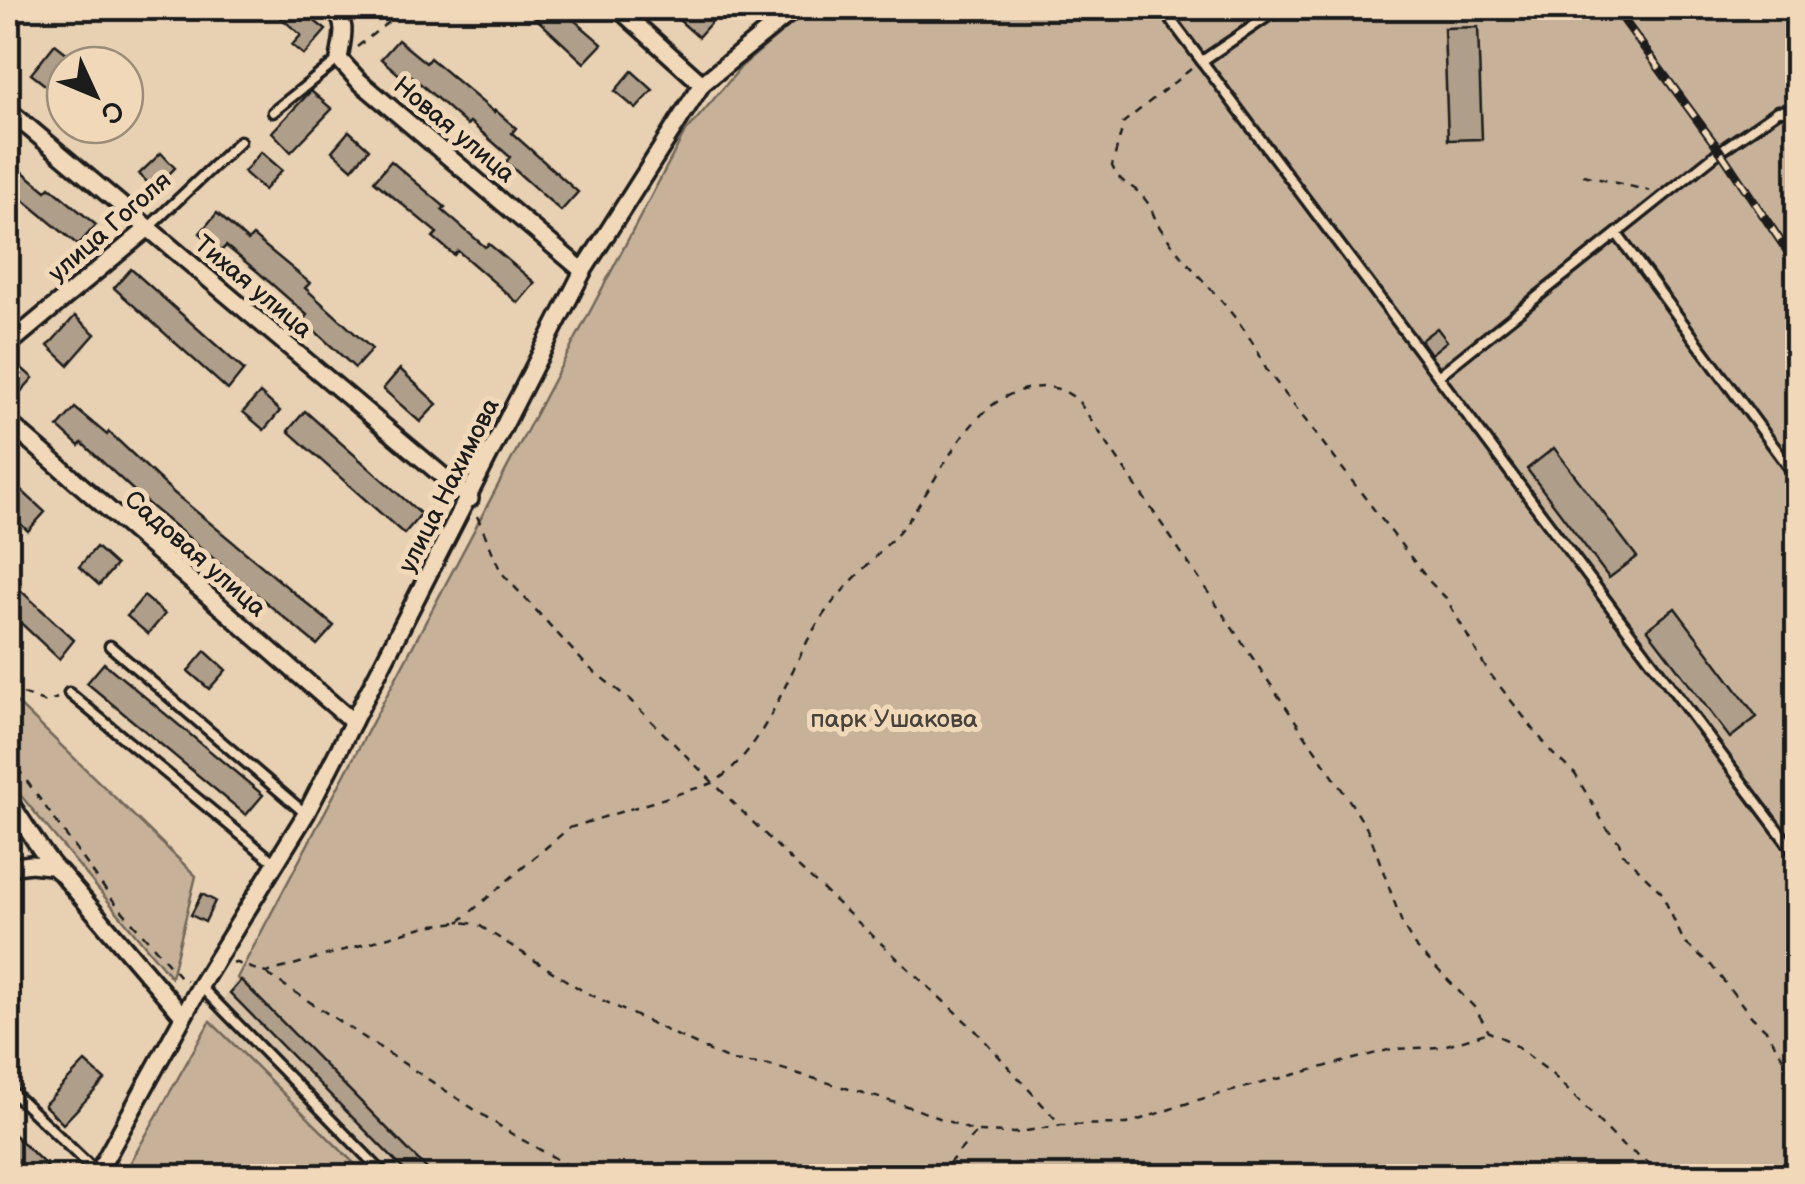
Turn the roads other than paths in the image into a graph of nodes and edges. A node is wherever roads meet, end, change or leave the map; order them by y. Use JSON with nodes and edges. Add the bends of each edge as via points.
{"nodes":[{"id":1,"x":332,"y":8,"type":"edge"},
{"id":2,"x":618,"y":8,"type":"edge"},
{"id":3,"x":796,"y":8,"type":"edge"},
{"id":4,"x":1162,"y":8,"type":"edge"},
{"id":5,"x":1280,"y":8,"type":"edge"},
{"id":6,"x":340,"y":59,"type":"junction"},
{"id":7,"x":1202,"y":61,"type":"junction"},
{"id":8,"x":702,"y":84,"type":"junction"},
{"id":9,"x":8,"y":110,"type":"edge"},
{"id":10,"x":1798,"y":110,"type":"edge"},
{"id":11,"x":274,"y":112,"type":"dead end"},
{"id":12,"x":240,"y":142,"type":"dead end"},
{"id":13,"x":147,"y":229,"type":"junction"},
{"id":14,"x":1617,"y":234,"type":"junction"},
{"id":15,"x":584,"y":271,"type":"junction"},
{"id":16,"x":8,"y":345,"type":"edge"},
{"id":17,"x":1438,"y":376,"type":"junction"},
{"id":18,"x":8,"y":422,"type":"edge"},
{"id":19,"x":1798,"y":479,"type":"edge"},
{"id":20,"x":470,"y":499,"type":"junction"},
{"id":21,"x":110,"y":646,"type":"dead end"},
{"id":22,"x":68,"y":693,"type":"road end"},
{"id":23,"x":352,"y":722,"type":"junction"},
{"id":24,"x":8,"y":800,"type":"edge"},
{"id":25,"x":306,"y":814,"type":"junction"},
{"id":26,"x":1798,"y":857,"type":"edge"},
{"id":27,"x":274,"y":862,"type":"junction"},
{"id":28,"x":49,"y":866,"type":"junction"},
{"id":29,"x":8,"y":868,"type":"edge"},
{"id":30,"x":200,"y":986,"type":"junction"},
{"id":31,"x":183,"y":1016,"type":"junction"},
{"id":32,"x":8,"y":1088,"type":"edge"},
{"id":33,"x":97,"y":1175,"type":"edge"},
{"id":34,"x":386,"y":1176,"type":"edge"}],
"edges":[{"from":1,"to":6,"type":"street","via":[[345,26]]},
{"from":2,"to":8,"type":"street"},
{"from":3,"to":8,"type":"street","name":"улица Нахимова"},
{"from":4,"to":7,"type":"lane"},
{"from":5,"to":7,"type":"lane"},
{"from":6,"to":11,"type":"lane"},
{"from":6,"to":15,"type":"street","name":"Новая улица"},
{"from":7,"to":17,"type":"lane"},
{"from":8,"to":15,"type":"street","name":"улица Нахимова"},
{"from":9,"to":13,"type":"street","name":"Тихая улица"},
{"from":10,"to":14,"type":"lane","via":[[1778,111]]},
{"from":12,"to":13,"type":"lane","name":"улица Гоголя"},
{"from":13,"to":16,"type":"street","name":"улица Гоголя"},
{"from":13,"to":20,"type":"street","name":"Тихая улица"},
{"from":14,"to":17,"type":"lane"},
{"from":14,"to":19,"type":"lane"},
{"from":15,"to":20,"type":"street","name":"улица Нахимова"},
{"from":17,"to":26,"type":"lane"},
{"from":18,"to":23,"type":"street","name":"Садовая улица"},
{"from":20,"to":23,"type":"street","name":"улица Нахимова"},
{"from":21,"to":25,"type":"lane"},
{"from":22,"to":27,"type":"lane"},
{"from":23,"to":25,"type":"street","name":"улица Нахимова"},
{"from":24,"to":28,"type":"street"},
{"from":25,"to":27,"type":"street","name":"улица Нахимова"},
{"from":27,"to":30,"type":"street","name":"улица Нахимова"},
{"from":28,"to":29,"type":"street"},
{"from":28,"to":31,"type":"street"},
{"from":30,"to":31,"type":"street","name":"улица Нахимова"},
{"from":30,"to":34,"type":"lane"},
{"from":31,"to":33,"type":"street","name":"улица Нахимова"},
{"from":32,"to":33,"type":"lane"}]}
